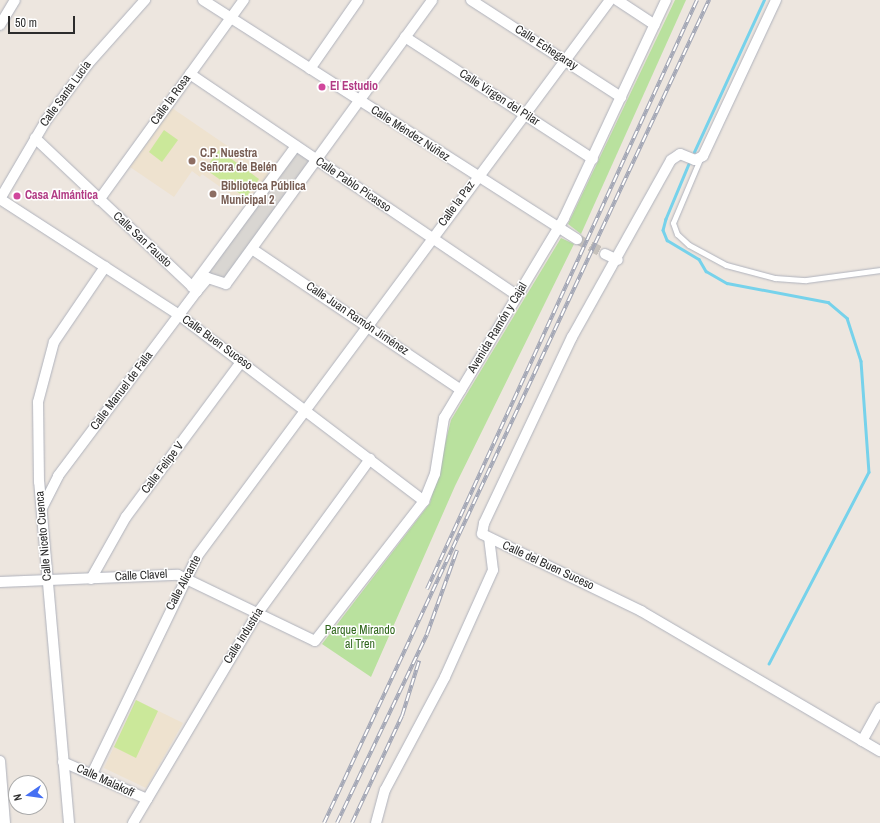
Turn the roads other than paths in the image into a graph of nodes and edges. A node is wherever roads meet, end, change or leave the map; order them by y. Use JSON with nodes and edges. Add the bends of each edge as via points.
{"nodes":[{"id":1,"x":15,"y":0,"type":"edge"},
{"id":2,"x":145,"y":0,"type":"edge"},
{"id":3,"x":203,"y":0,"type":"edge"},
{"id":4,"x":244,"y":0,"type":"edge"},
{"id":5,"x":358,"y":0,"type":"edge"},
{"id":6,"x":432,"y":0,"type":"edge"},
{"id":7,"x":471,"y":0,"type":"edge"},
{"id":8,"x":610,"y":0,"type":"edge"},
{"id":9,"x":617,"y":0,"type":"edge"},
{"id":10,"x":666,"y":0,"type":"edge"},
{"id":11,"x":776,"y":0,"type":"edge"},
{"id":12,"x":231,"y":18,"type":"junction"},
{"id":13,"x":0,"y":25,"type":"edge"},
{"id":14,"x":655,"y":25,"type":"junction"},
{"id":15,"x":405,"y":37,"type":"junction"},
{"id":16,"x":565,"y":60,"type":"junction"},
{"id":17,"x":310,"y":69,"type":"junction"},
{"id":18,"x":190,"y":74,"type":"junction"},
{"id":19,"x":621,"y":97,"type":"junction"},
{"id":20,"x":361,"y":101,"type":"junction"},
{"id":21,"x":525,"y":114,"type":"junction"},
{"id":22,"x":35,"y":138,"type":"junction"},
{"id":23,"x":296,"y":146,"type":"junction"},
{"id":24,"x":593,"y":159,"type":"junction"},
{"id":25,"x":700,"y":159,"type":"junction"},
{"id":26,"x":317,"y":160,"type":"junction"},
{"id":27,"x":477,"y":178,"type":"junction"},
{"id":28,"x":0,"y":199,"type":"edge"},
{"id":29,"x":100,"y":200,"type":"junction"},
{"id":30,"x":557,"y":229,"type":"junction"},
{"id":31,"x":433,"y":238,"type":"junction"},
{"id":32,"x":577,"y":239,"type":"tunnel mouth"},
{"id":33,"x":252,"y":249,"type":"junction"},
{"id":34,"x":605,"y":254,"type":"tunnel mouth"},
{"id":35,"x":618,"y":260,"type":"junction"},
{"id":36,"x":105,"y":266,"type":"junction"},
{"id":37,"x":880,"y":270,"type":"edge"},
{"id":38,"x":194,"y":289,"type":"junction"},
{"id":39,"x":517,"y":295,"type":"junction"},
{"id":40,"x":179,"y":315,"type":"junction"},
{"id":41,"x":367,"y":327,"type":"junction"},
{"id":42,"x":242,"y":361,"type":"junction"},
{"id":43,"x":461,"y":390,"type":"junction"},
{"id":44,"x":305,"y":410,"type":"junction"},
{"id":45,"x":370,"y":459,"type":"junction"},
{"id":46,"x":424,"y":501,"type":"junction"},
{"id":47,"x":42,"y":508,"type":"junction"},
{"id":48,"x":489,"y":539,"type":"junction"},
{"id":49,"x":185,"y":578,"type":"junction"},
{"id":50,"x":91,"y":579,"type":"junction"},
{"id":51,"x":47,"y":581,"type":"junction"},
{"id":52,"x":0,"y":582,"type":"edge"},
{"id":53,"x":257,"y":614,"type":"junction"},
{"id":54,"x":315,"y":642,"type":"joint"},
{"id":55,"x":880,"y":708,"type":"edge"},
{"id":56,"x":862,"y":741,"type":"junction"},
{"id":57,"x":880,"y":751,"type":"edge"},
{"id":58,"x":0,"y":761,"type":"edge"},
{"id":59,"x":63,"y":762,"type":"junction"},
{"id":60,"x":92,"y":774,"type":"junction"},
{"id":61,"x":147,"y":799,"type":"junction"},
{"id":62,"x":6,"y":823,"type":"edge"},
{"id":63,"x":69,"y":823,"type":"edge"},
{"id":64,"x":133,"y":823,"type":"edge"},
{"id":65,"x":376,"y":823,"type":"edge"}],
"edges":[{"from":1,"to":13,"type":"street"},
{"from":2,"to":22,"type":"street","name":"Calle Santa Lucía","via":[[88,64]]},
{"from":3,"to":12,"type":"street","name":"Calle Méndez Núñez"},
{"from":4,"to":12,"type":"street","name":"Calle la Rosa"},
{"from":5,"to":17,"type":"street"},
{"from":6,"to":15,"type":"street"},
{"from":7,"to":16,"type":"street","name":"Calle Echegaray"},
{"from":8,"to":16,"type":"street","name":"Calle la Paz"},
{"from":9,"to":14,"type":"street"},
{"from":10,"to":14,"type":"street","name":"Avenida Ramón y Cajal"},
{"from":11,"to":25,"type":"street"},
{"from":12,"to":17,"type":"street","name":"Calle Méndez Núñez"},
{"from":12,"to":18,"type":"street","name":"Calle la Rosa"},
{"from":14,"to":19,"type":"street","name":"Avenida Ramón y Cajal"},
{"from":15,"to":20,"type":"street"},
{"from":15,"to":21,"type":"street","name":"Calle Virgen del Pilar"},
{"from":16,"to":19,"type":"street","name":"Calle Echegaray"},
{"from":16,"to":21,"type":"street","name":"Calle la Paz"},
{"from":17,"to":20,"type":"street","name":"Calle Méndez Núñez"},
{"from":18,"to":23,"type":"street","name":"Calle Pablo Picasso"},
{"from":18,"to":29,"type":"street","name":"Calle la Rosa"},
{"from":19,"to":24,"type":"street","name":"Avenida Ramón y Cajal"},
{"from":20,"to":26,"type":"street"},
{"from":20,"to":27,"type":"street","name":"Calle Méndez Núñez"},
{"from":21,"to":24,"type":"street","name":"Calle Virgen del Pilar"},
{"from":21,"to":27,"type":"street","name":"Calle la Paz"},
{"from":22,"to":28,"type":"street","name":"Calle Santa Lucía"},
{"from":22,"to":29,"type":"street","name":"Calle San Fausto"},
{"from":23,"to":26,"type":"street","name":"Calle Pablo Picasso"},
{"from":23,"to":38,"type":"street"},
{"from":24,"to":30,"type":"street","name":"Avenida Ramón y Cajal"},
{"from":25,"to":35,"type":"street","via":[[680,154],[671,160]]},
{"from":25,"to":37,"type":"lane","via":[[674,223],[677,234],[689,245],[726,265],[775,278],[806,280]]},
{"from":26,"to":31,"type":"street","name":"Calle Pablo Picasso"},
{"from":26,"to":33,"type":"street"},
{"from":27,"to":30,"type":"street","name":"Calle Méndez Núñez"},
{"from":27,"to":31,"type":"street","name":"Calle la Paz"},
{"from":28,"to":36,"type":"street","name":"Calle Buen Suceso"},
{"from":29,"to":38,"type":"street","name":"Calle San Fausto"},
{"from":30,"to":32,"type":"street","name":"Calle Méndez Núñez"},
{"from":30,"to":39,"type":"street","name":"Avenida Ramón y Cajal"},
{"from":31,"to":39,"type":"street","name":"Calle Pablo Picasso"},
{"from":31,"to":41,"type":"street","name":"Calle la Paz"},
{"from":33,"to":38,"type":"street","name":"Calle Manuel de Falla","via":[[226,284],[208,278]]},
{"from":33,"to":41,"type":"street","name":"Calle Juan Ramón Jiménez"},
{"from":34,"to":35,"type":"street"},
{"from":35,"to":48,"type":"street","name":"Calle del Buen Suceso","via":[[572,337],[484,523],[482,534]]},
{"from":36,"to":40,"type":"street","name":"Calle Buen Suceso"},
{"from":36,"to":47,"type":"street","name":"Calle Niceto Cuenca","via":[[56,338],[39,390],[38,464]]},
{"from":38,"to":40,"type":"street","name":"Calle Manuel de Falla"},
{"from":39,"to":43,"type":"street","name":"Avenida Ramón y Cajal"},
{"from":40,"to":42,"type":"street","name":"Calle Buen Suceso"},
{"from":40,"to":47,"type":"street","name":"Calle Manuel de Falla","via":[[58,476]]},
{"from":41,"to":43,"type":"street","name":"Calle Juan Ramón Jiménez"},
{"from":41,"to":44,"type":"street","name":"Calle la Paz"},
{"from":42,"to":44,"type":"street","name":"Calle Buen Suceso"},
{"from":42,"to":50,"type":"street","name":"Calle Felipe V","via":[[126,517]]},
{"from":43,"to":46,"type":"street","name":"Avenida Ramón y Cajal","via":[[444,418],[435,474]]},
{"from":44,"to":45,"type":"street","name":"Calle Buen Suceso"},
{"from":44,"to":49,"type":"street","name":"Calle Alicante"},
{"from":45,"to":46,"type":"street","name":"Calle Buen Suceso"},
{"from":45,"to":53,"type":"street","name":"Calle Industria"},
{"from":46,"to":54,"type":"street","name":"Avenida Ramón y Cajal"},
{"from":47,"to":51,"type":"street","name":"Calle Niceto Cuenca"},
{"from":48,"to":56,"type":"street","name":"Calle del Buen Suceso","via":[[641,611]]},
{"from":48,"to":65,"type":"street","via":[[493,570],[445,677],[385,790]]},
{"from":49,"to":50,"type":"street","name":"Calle Clavel","via":[[175,574]]},
{"from":49,"to":53,"type":"street","name":"Calle Clavel"},
{"from":49,"to":60,"type":"street","name":"Calle Alicante"},
{"from":50,"to":51,"type":"street","name":"Calle Clavel"},
{"from":51,"to":52,"type":"street","name":"Calle Clavel"},
{"from":51,"to":59,"type":"street","name":"Calle Niceto Cuenca"},
{"from":53,"to":54,"type":"street","name":"Calle Clavel"},
{"from":53,"to":61,"type":"street","name":"Calle Industria"},
{"from":55,"to":56,"type":"street"},
{"from":56,"to":57,"type":"street","name":"Calle del Buen Suceso"},
{"from":58,"to":62,"type":"street"},
{"from":59,"to":60,"type":"street","name":"Calle Malakoff"},
{"from":59,"to":63,"type":"street","name":"Calle Niceto Cuenca"},
{"from":60,"to":61,"type":"street","name":"Calle Malakoff"},
{"from":61,"to":64,"type":"street","name":"Calle Industria"}]}
